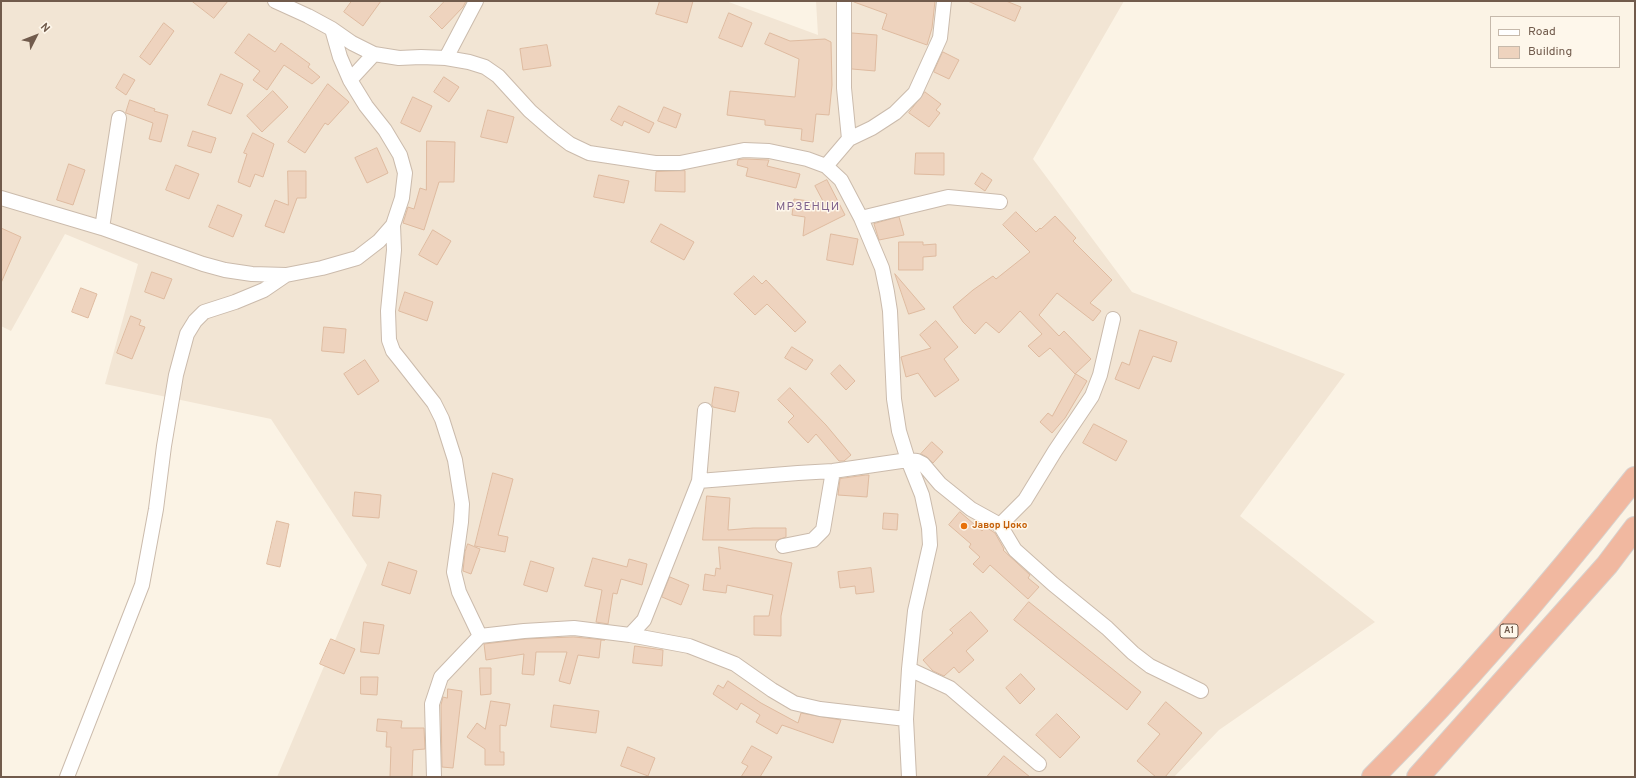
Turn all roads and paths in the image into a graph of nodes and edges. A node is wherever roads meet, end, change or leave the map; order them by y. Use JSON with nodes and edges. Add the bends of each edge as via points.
{"nodes":[{"id":1,"x":275,"y":1,"type":"edge"},
{"id":2,"x":476,"y":1,"type":"edge"},
{"id":3,"x":844,"y":1,"type":"edge"},
{"id":4,"x":944,"y":1,"type":"edge"},
{"id":5,"x":332,"y":29,"type":"junction"},
{"id":6,"x":374,"y":54,"type":"junction"},
{"id":7,"x":446,"y":58,"type":"junction"},
{"id":8,"x":350,"y":80,"type":"junction"},
{"id":9,"x":119,"y":118,"type":"dead end"},
{"id":10,"x":849,"y":139,"type":"junction"},
{"id":11,"x":826,"y":166,"type":"junction"},
{"id":12,"x":1,"y":198,"type":"edge"},
{"id":13,"x":1000,"y":202,"type":"dead end"},
{"id":14,"x":861,"y":218,"type":"junction"},
{"id":15,"x":393,"y":225,"type":"junction"},
{"id":16,"x":102,"y":228,"type":"junction"},
{"id":17,"x":286,"y":275,"type":"junction"},
{"id":18,"x":1113,"y":319,"type":"dead end"},
{"id":19,"x":705,"y":410,"type":"dead end"},
{"id":20,"x":908,"y":460,"type":"junction"},
{"id":21,"x":833,"y":471,"type":"junction"},
{"id":22,"x":1635,"y":478,"type":"edge"},
{"id":23,"x":699,"y":481,"type":"junction"},
{"id":24,"x":1000,"y":525,"type":"junction"},
{"id":25,"x":1635,"y":528,"type":"edge"},
{"id":26,"x":784,"y":546,"type":"dead end"},
{"id":27,"x":630,"y":635,"type":"junction"},
{"id":28,"x":480,"y":636,"type":"junction"},
{"id":29,"x":909,"y":669,"type":"junction"},
{"id":30,"x":1201,"y":691,"type":"dead end"},
{"id":31,"x":906,"y":719,"type":"junction"},
{"id":32,"x":1039,"y":764,"type":"dead end"},
{"id":33,"x":67,"y":777,"type":"edge"},
{"id":34,"x":434,"y":777,"type":"edge"},
{"id":35,"x":909,"y":777,"type":"edge"},
{"id":36,"x":1373,"y":777,"type":"edge"},
{"id":37,"x":1418,"y":777,"type":"edge"}],
"edges":[{"from":1,"to":5,"type":"street"},
{"from":2,"to":7,"type":"street"},
{"from":3,"to":10,"type":"street","via":[[844,88]]},
{"from":4,"to":10,"type":"street","via":[[940,38],[915,93],[894,113]]},
{"from":5,"to":6,"type":"street"},
{"from":5,"to":8,"type":"street"},
{"from":6,"to":7,"type":"street","via":[[399,58]]},
{"from":6,"to":8,"type":"street"},
{"from":7,"to":11,"type":"street","via":[[469,62],[498,76],[530,111],[553,131],[570,144],[590,153],[622,160],[680,163],[744,150],[770,151],[808,159]]},
{"from":8,"to":15,"type":"street","via":[[400,155],[405,173],[404,184]]},
{"from":9,"to":16,"type":"street"},
{"from":10,"to":11,"type":"street"},
{"from":11,"to":14,"type":"street","via":[[841,180]]},
{"from":12,"to":16,"type":"street"},
{"from":13,"to":14,"type":"street","via":[[948,198]]},
{"from":14,"to":20,"type":"street","via":[[882,268],[887,292],[894,399],[899,432]]},
{"from":15,"to":17,"type":"street","via":[[379,241],[357,258]]},
{"from":15,"to":28,"type":"street","via":[[394,250],[388,310],[390,340],[400,362],[434,403],[453,453],[462,504],[454,572]]},
{"from":16,"to":17,"type":"street","via":[[225,270]]},
{"from":17,"to":33,"type":"street","via":[[264,290],[204,312],[187,334],[176,375],[142,584]]},
{"from":18,"to":24,"type":"street","via":[[1100,375],[1092,396],[1025,500]]},
{"from":19,"to":23,"type":"street"},
{"from":20,"to":21,"type":"street"},
{"from":20,"to":24,"type":"street","via":[[923,464],[940,484],[971,509]]},
{"from":20,"to":29,"type":"street","via":[[922,495],[930,528],[930,544],[915,611]]},
{"from":21,"to":23,"type":"street"},
{"from":21,"to":26,"type":"street","via":[[823,530],[813,540]]},
{"from":22,"to":36,"type":"highway","number":"A1","via":[[1517,622],[1420,730]]},
{"from":23,"to":27,"type":"street","via":[[644,620]]},
{"from":24,"to":30,"type":"street","via":[[1015,550],[1133,653],[1150,666]]},
{"from":25,"to":37,"type":"highway","via":[[1607,565]]},
{"from":27,"to":28,"type":"street","via":[[574,628],[524,630]]},
{"from":27,"to":31,"type":"street","via":[[689,646],[735,664],[794,703],[820,709]]},
{"from":28,"to":34,"type":"street","via":[[441,677],[432,704]]},
{"from":29,"to":31,"type":"street"},
{"from":29,"to":32,"type":"street","via":[[950,688]]},
{"from":31,"to":35,"type":"street"}]}
